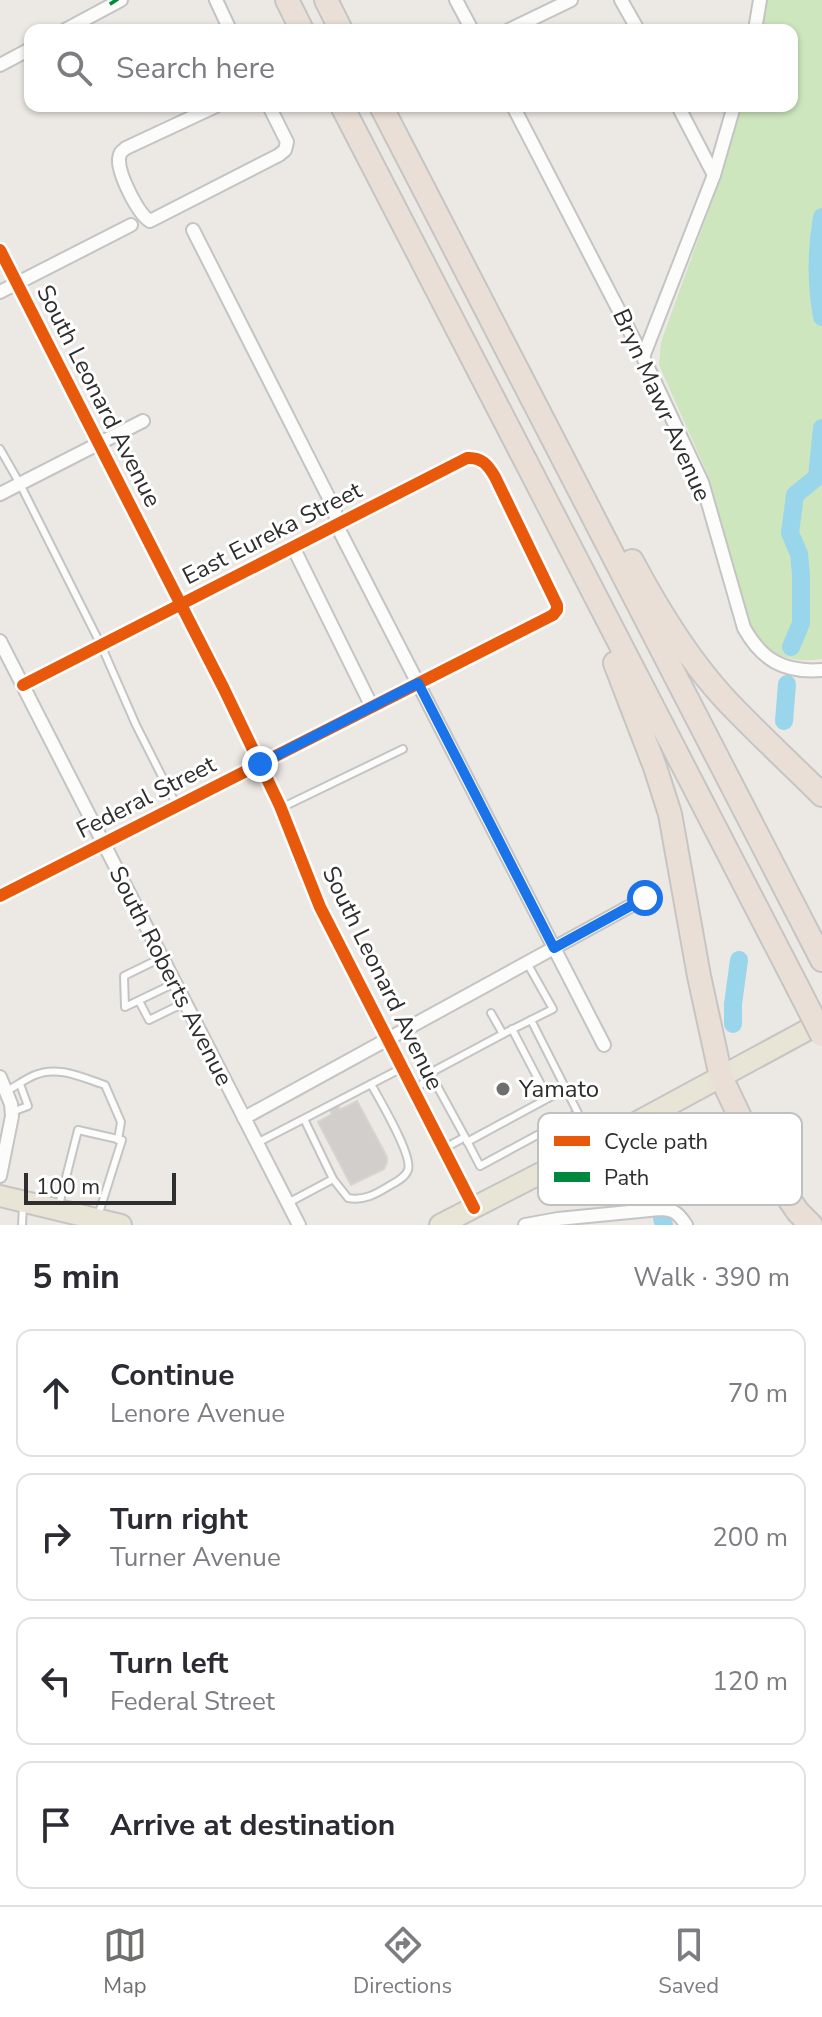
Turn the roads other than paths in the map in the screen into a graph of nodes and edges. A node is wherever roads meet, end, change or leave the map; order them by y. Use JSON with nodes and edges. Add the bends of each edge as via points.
{"nodes":[{"id":1,"x":121,"y":0,"type":"edge"},
{"id":2,"x":216,"y":0,"type":"edge"},
{"id":3,"x":287,"y":0,"type":"edge"},
{"id":4,"x":326,"y":0,"type":"edge"},
{"id":5,"x":456,"y":0,"type":"edge"},
{"id":6,"x":571,"y":0,"type":"edge"},
{"id":7,"x":621,"y":0,"type":"edge"},
{"id":8,"x":760,"y":0,"type":"edge"},
{"id":9,"x":76,"y":24,"type":"edge"},
{"id":10,"x":227,"y":24,"type":"edge"},
{"id":11,"x":299,"y":24,"type":"edge"},
{"id":12,"x":338,"y":24,"type":"edge"},
{"id":13,"x":469,"y":24,"type":"edge"},
{"id":14,"x":521,"y":24,"type":"edge"},
{"id":15,"x":635,"y":24,"type":"edge"},
{"id":16,"x":756,"y":24,"type":"edge"},
{"id":17,"x":24,"y":52,"type":"edge"},
{"id":18,"x":0,"y":65,"type":"edge"},
{"id":19,"x":203,"y":112,"type":"edge"},
{"id":20,"x":272,"y":112,"type":"edge"},
{"id":21,"x":345,"y":112,"type":"edge"},
{"id":22,"x":386,"y":112,"type":"edge"},
{"id":23,"x":386,"y":112,"type":"edge"},
{"id":24,"x":516,"y":112,"type":"edge"},
{"id":25,"x":681,"y":112,"type":"edge"},
{"id":26,"x":732,"y":112,"type":"edge"},
{"id":27,"x":714,"y":175,"type":"junction"},
{"id":28,"x":131,"y":225,"type":"dead end"},
{"id":29,"x":193,"y":230,"type":"dead end"},
{"id":30,"x":0,"y":250,"type":"edge"},
{"id":31,"x":17,"y":284,"type":"junction"},
{"id":32,"x":0,"y":292,"type":"edge"},
{"id":33,"x":643,"y":357,"type":"junction"},
{"id":34,"x":483,"y":380,"type":"junction"},
{"id":35,"x":143,"y":421,"type":"dead end"},
{"id":36,"x":98,"y":444,"type":"junction"},
{"id":37,"x":0,"y":449,"type":"edge"},
{"id":38,"x":20,"y":484,"type":"junction"},
{"id":39,"x":0,"y":494,"type":"edge"},
{"id":40,"x":336,"y":524,"type":"junction"},
{"id":41,"x":293,"y":547,"type":"junction"},
{"id":42,"x":556,"y":599,"type":"joint"},
{"id":43,"x":181,"y":604,"type":"junction"},
{"id":44,"x":0,"y":641,"type":"edge"},
{"id":45,"x":101,"y":645,"type":"junction"},
{"id":46,"x":822,"y":670,"type":"edge"},
{"id":47,"x":418,"y":683,"type":"junction"},
{"id":48,"x":23,"y":685,"type":"junction"},
{"id":49,"x":372,"y":707,"type":"junction"},
{"id":50,"x":403,"y":749,"type":"dead end"},
{"id":51,"x":260,"y":764,"type":"junction"},
{"id":52,"x":822,"y":795,"type":"edge"},
{"id":53,"x":177,"y":806,"type":"junction"},
{"id":54,"x":281,"y":808,"type":"junction"},
{"id":55,"x":104,"y":843,"type":"junction"},
{"id":56,"x":0,"y":896,"type":"edge"},
{"id":57,"x":645,"y":898,"type":"dead end"},
{"id":58,"x":554,"y":948,"type":"junction"},
{"id":59,"x":162,"y":957,"type":"junction"},
{"id":60,"x":822,"y":960,"type":"edge"},
{"id":61,"x":527,"y":963,"type":"junction"},
{"id":62,"x":175,"y":983,"type":"junction"},
{"id":63,"x":139,"y":1001,"type":"junction"},
{"id":64,"x":185,"y":1002,"type":"junction"},
{"id":65,"x":491,"y":1013,"type":"dead end"},
{"id":66,"x":531,"y":1020,"type":"junction"},
{"id":67,"x":822,"y":1022,"type":"edge"},
{"id":68,"x":512,"y":1029,"type":"junction"},
{"id":69,"x":503,"y":1034,"type":"junction"},
{"id":70,"x":822,"y":1035,"type":"edge"},
{"id":71,"x":387,"y":1040,"type":"junction"},
{"id":72,"x":604,"y":1045,"type":"dead end"},
{"id":73,"x":402,"y":1068,"type":"junction"},
{"id":74,"x":0,"y":1077,"type":"edge"},
{"id":75,"x":721,"y":1077,"type":"junction"},
{"id":76,"x":433,"y":1078,"type":"junction"},
{"id":77,"x":20,"y":1084,"type":"junction"},
{"id":78,"x":371,"y":1084,"type":"junction"},
{"id":79,"x":413,"y":1089,"type":"junction"},
{"id":80,"x":565,"y":1089,"type":"junction"},
{"id":81,"x":7,"y":1091,"type":"junction"},
{"id":82,"x":548,"y":1098,"type":"junction"},
{"id":83,"x":12,"y":1112,"type":"junction"},
{"id":84,"x":578,"y":1113,"type":"edge"},
{"id":85,"x":654,"y":1113,"type":"edge"},
{"id":86,"x":738,"y":1113,"type":"edge"},
{"id":87,"x":244,"y":1118,"type":"junction"},
{"id":88,"x":304,"y":1119,"type":"junction"},
{"id":89,"x":5,"y":1126,"type":"edge"},
{"id":90,"x":538,"y":1135,"type":"edge"},
{"id":91,"x":466,"y":1139,"type":"junction"},
{"id":92,"x":118,"y":1140,"type":"junction"},
{"id":93,"x":257,"y":1143,"type":"junction"},
{"id":94,"x":443,"y":1149,"type":"junction"},
{"id":95,"x":0,"y":1176,"type":"edge"},
{"id":96,"x":538,"y":1176,"type":"edge"},
{"id":97,"x":333,"y":1179,"type":"junction"},
{"id":98,"x":0,"y":1196,"type":"edge"},
{"id":99,"x":23,"y":1202,"type":"junction"},
{"id":100,"x":288,"y":1203,"type":"junction"},
{"id":101,"x":793,"y":1205,"type":"edge"},
{"id":102,"x":68,"y":1215,"type":"junction"},
{"id":103,"x":97,"y":1219,"type":"junction"},
{"id":104,"x":458,"y":1219,"type":"edge"},
{"id":105,"x":586,"y":1220,"type":"edge"},
{"id":106,"x":22,"y":1225,"type":"edge"},
{"id":107,"x":121,"y":1225,"type":"edge"},
{"id":108,"x":299,"y":1225,"type":"edge"},
{"id":109,"x":530,"y":1225,"type":"edge"},
{"id":110,"x":686,"y":1225,"type":"edge"},
{"id":111,"x":811,"y":1225,"type":"edge"}],
"edges":[{"from":1,"to":9,"type":"street"},
{"from":2,"to":10,"type":"street"},
{"from":3,"to":11,"type":"highway"},
{"from":4,"to":12,"type":"highway"},
{"from":5,"to":13,"type":"street"},
{"from":6,"to":14,"type":"street"},
{"from":7,"to":15,"type":"street"},
{"from":8,"to":16,"type":"street"},
{"from":17,"to":18,"type":"street"},
{"from":19,"to":20,"type":"street","via":[[121,152],[122,172],[143,217],[150,221],[285,150],[287,142]]},
{"from":21,"to":34,"type":"highway"},
{"from":22,"to":52,"type":"highway","via":[[664,616],[726,699]]},
{"from":23,"to":60,"type":"highway"},
{"from":24,"to":33,"type":"street","name":"Bryn Mawr Avenue"},
{"from":25,"to":27,"type":"street"},
{"from":26,"to":27,"type":"street"},
{"from":27,"to":33,"type":"street"},
{"from":28,"to":31,"type":"street"},
{"from":29,"to":40,"type":"street","via":[[335,510]]},
{"from":30,"to":31,"type":"street","name":"South Leonard Avenue"},
{"from":31,"to":32,"type":"street"},
{"from":31,"to":36,"type":"street","name":"South Leonard Avenue"},
{"from":33,"to":46,"type":"street","name":"Bryn Mawr Avenue","via":[[702,482],[744,628],[772,661]]},
{"from":34,"to":70,"type":"highway","bridge":true},
{"from":34,"to":75,"type":"highway","via":[[498,427],[604,636],[655,767],[670,814]]},
{"from":35,"to":36,"type":"street"},
{"from":36,"to":38,"type":"street"},
{"from":36,"to":43,"type":"street","name":"South Leonard Avenue"},
{"from":37,"to":38,"type":"lane"},
{"from":38,"to":39,"type":"street"},
{"from":38,"to":45,"type":"lane"},
{"from":40,"to":41,"type":"street","name":"East Eureka Street"},
{"from":40,"to":42,"type":"street","name":"East Eureka Street","via":[[455,463],[480,459],[489,466]]},
{"from":40,"to":47,"type":"street"},
{"from":41,"to":43,"type":"street","name":"East Eureka Street"},
{"from":41,"to":49,"type":"street"},
{"from":42,"to":47,"type":"street","name":"Federal Street","via":[[553,615]]},
{"from":43,"to":45,"type":"street","name":"East Eureka Street"},
{"from":43,"to":51,"type":"street","name":"South Leonard Avenue"},
{"from":44,"to":48,"type":"street","name":"South Roberts Avenue"},
{"from":45,"to":48,"type":"street","name":"East Eureka Street"},
{"from":45,"to":53,"type":"lane"},
{"from":47,"to":49,"type":"street","name":"Federal Street"},
{"from":47,"to":58,"type":"street"},
{"from":48,"to":55,"type":"street","name":"South Roberts Avenue"},
{"from":49,"to":51,"type":"street","name":"Federal Street"},
{"from":50,"to":54,"type":"lane"},
{"from":51,"to":53,"type":"street","name":"Federal Street"},
{"from":51,"to":54,"type":"street","name":"South Leonard Avenue"},
{"from":53,"to":55,"type":"street","name":"Federal Street"},
{"from":54,"to":71,"type":"street","name":"South Leonard Avenue","via":[[320,907]]},
{"from":55,"to":56,"type":"street","name":"Federal Street"},
{"from":55,"to":59,"type":"street","name":"South Roberts Avenue"},
{"from":57,"to":58,"type":"street"},
{"from":58,"to":61,"type":"street"},
{"from":58,"to":72,"type":"street"},
{"from":59,"to":62,"type":"street","name":"South Roberts Avenue"},
{"from":59,"to":63,"type":"lane","via":[[124,976],[125,1007]]},
{"from":61,"to":66,"type":"lane","via":[[553,1009]]},
{"from":61,"to":71,"type":"street"},
{"from":62,"to":63,"type":"lane"},
{"from":62,"to":64,"type":"street","name":"South Roberts Avenue"},
{"from":63,"to":64,"type":"lane","via":[[149,1020]]},
{"from":64,"to":87,"type":"street","name":"South Roberts Avenue"},
{"from":65,"to":69,"type":"lane"},
{"from":66,"to":68,"type":"lane"},
{"from":66,"to":80,"type":"lane"},
{"from":67,"to":75,"type":"main road"},
{"from":68,"to":69,"type":"lane"},
{"from":68,"to":82,"type":"lane"},
{"from":69,"to":76,"type":"lane","via":[[430,1073]]},
{"from":71,"to":73,"type":"street","name":"South Leonard Avenue"},
{"from":71,"to":87,"type":"street"},
{"from":73,"to":78,"type":"lane"},
{"from":73,"to":79,"type":"street","name":"South Leonard Avenue"},
{"from":74,"to":81,"type":"street"},
{"from":75,"to":85,"type":"main road"},
{"from":75,"to":86,"type":"highway"},
{"from":76,"to":79,"type":"lane"},
{"from":76,"to":91,"type":"lane"},
{"from":77,"to":81,"type":"lane"},
{"from":77,"to":83,"type":"lane","via":[[28,1106]]},
{"from":77,"to":92,"type":"lane","via":[[50,1070],[105,1085],[121,1122]]},
{"from":78,"to":88,"type":"lane"},
{"from":78,"to":97,"type":"lane","via":[[404,1147],[408,1169],[401,1179],[362,1199],[348,1198]]},
{"from":79,"to":94,"type":"street","name":"South Leonard Avenue"},
{"from":80,"to":82,"type":"lane"},
{"from":80,"to":84,"type":"lane"},
{"from":81,"to":83,"type":"street"},
{"from":82,"to":91,"type":"lane"},
{"from":83,"to":89,"type":"street"},
{"from":87,"to":93,"type":"street","name":"South Roberts Avenue"},
{"from":88,"to":93,"type":"lane"},
{"from":88,"to":97,"type":"lane"},
{"from":89,"to":95,"type":"street"},
{"from":90,"to":91,"type":"lane","via":[[480,1166]]},
{"from":91,"to":94,"type":"lane"},
{"from":92,"to":102,"type":"lane","via":[[78,1130]]},
{"from":92,"to":103,"type":"lane"},
{"from":93,"to":100,"type":"street","name":"South Roberts Avenue"},
{"from":94,"to":104,"type":"street","name":"South Leonard Avenue"},
{"from":96,"to":104,"type":"main road"},
{"from":97,"to":100,"type":"lane"},
{"from":98,"to":99,"type":"main road"},
{"from":99,"to":102,"type":"main road"},
{"from":99,"to":106,"type":"lane"},
{"from":100,"to":108,"type":"street","name":"South Roberts Avenue"},
{"from":101,"to":111,"type":"highway"},
{"from":102,"to":103,"type":"main road"},
{"from":103,"to":107,"type":"main road"},
{"from":105,"to":109,"type":"street"},
{"from":105,"to":110,"type":"street","via":[[667,1209]]}]}
